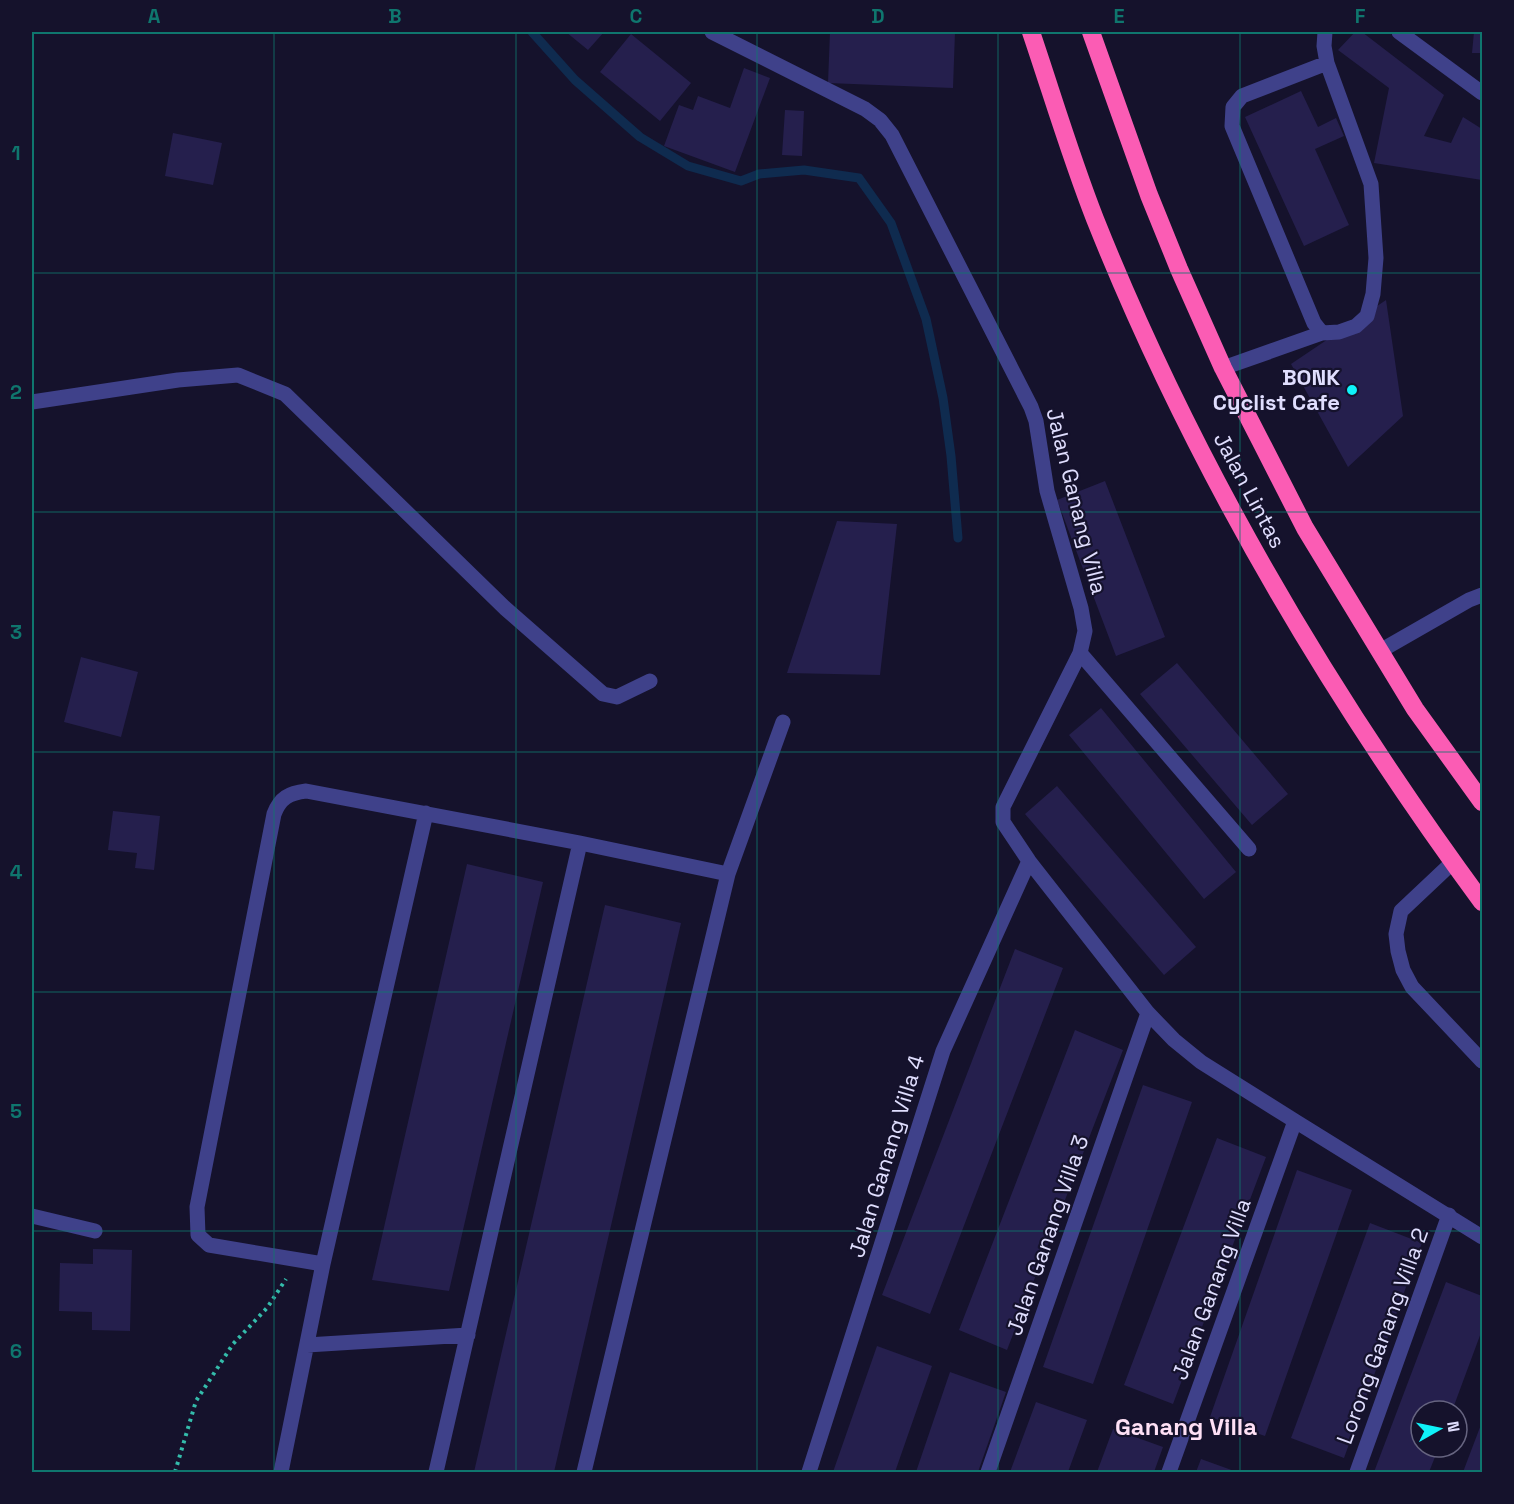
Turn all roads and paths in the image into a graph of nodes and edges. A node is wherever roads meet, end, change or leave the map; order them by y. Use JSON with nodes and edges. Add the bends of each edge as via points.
{"nodes":[{"id":1,"x":712,"y":32,"type":"edge"},
{"id":2,"x":1031,"y":32,"type":"edge"},
{"id":3,"x":1091,"y":32,"type":"edge"},
{"id":4,"x":1325,"y":32,"type":"edge"},
{"id":5,"x":1399,"y":32,"type":"edge"},
{"id":6,"x":1327,"y":63,"type":"junction"},
{"id":7,"x":1482,"y":93,"type":"edge"},
{"id":8,"x":1322,"y":333,"type":"junction"},
{"id":9,"x":1223,"y":368,"type":"junction"},
{"id":10,"x":32,"y":402,"type":"edge"},
{"id":11,"x":1482,"y":595,"type":"edge"},
{"id":12,"x":1380,"y":651,"type":"junction"},
{"id":13,"x":1080,"y":653,"type":"junction"},
{"id":14,"x":650,"y":681,"type":"dead end"},
{"id":15,"x":783,"y":722,"type":"dead end"},
{"id":16,"x":1482,"y":802,"type":"edge"},
{"id":17,"x":426,"y":813,"type":"junction"},
{"id":18,"x":580,"y":843,"type":"junction"},
{"id":19,"x":1249,"y":849,"type":"dead end"},
{"id":20,"x":1029,"y":861,"type":"junction"},
{"id":21,"x":1453,"y":862,"type":"junction"},
{"id":22,"x":728,"y":874,"type":"junction"},
{"id":23,"x":1482,"y":902,"type":"edge"},
{"id":24,"x":1148,"y":1013,"type":"junction"},
{"id":25,"x":1482,"y":1061,"type":"edge"},
{"id":26,"x":1295,"y":1120,"type":"junction"},
{"id":27,"x":1449,"y":1215,"type":"junction"},
{"id":28,"x":32,"y":1216,"type":"edge"},
{"id":29,"x":95,"y":1231,"type":"dead end"},
{"id":30,"x":1482,"y":1237,"type":"edge"},
{"id":31,"x":295,"y":1260,"type":"junction"},
{"id":32,"x":323,"y":1264,"type":"junction"},
{"id":33,"x":468,"y":1335,"type":"junction"},
{"id":34,"x":307,"y":1345,"type":"junction"},
{"id":35,"x":175,"y":1473,"type":"edge"},
{"id":36,"x":281,"y":1473,"type":"edge"},
{"id":37,"x":436,"y":1473,"type":"edge"},
{"id":38,"x":584,"y":1473,"type":"edge"},
{"id":39,"x":809,"y":1473,"type":"edge"},
{"id":40,"x":988,"y":1473,"type":"edge"},
{"id":41,"x":1169,"y":1473,"type":"edge"},
{"id":42,"x":1357,"y":1473,"type":"edge"}],
"edges":[{"from":1,"to":13,"type":"street","name":"Jalan Ganang Villa","via":[[866,110],[892,135],[1031,407],[1047,491],[1081,609],[1085,631]]},
{"from":2,"to":21,"type":"highway","name":"Jalan Lintas","via":[[1095,218],[1208,465],[1255,553],[1368,739]]},
{"from":3,"to":9,"type":"highway","name":"Jalan Lintas","via":[[1149,195]]},
{"from":4,"to":6,"type":"street"},
{"from":5,"to":7,"type":"street"},
{"from":6,"to":8,"type":"street","via":[[1371,184],[1376,258],[1367,316],[1356,326]]},
{"from":6,"to":8,"type":"street","via":[[1242,96],[1233,107],[1232,126],[1314,324]]},
{"from":8,"to":9,"type":"street"},
{"from":9,"to":12,"type":"highway","name":"Jalan Lintas","via":[[1305,528]]},
{"from":10,"to":14,"type":"street","via":[[238,375],[285,394],[506,609],[603,694],[617,697]]},
{"from":11,"to":12,"type":"street"},
{"from":12,"to":16,"type":"highway","name":"Jalan Lintas","via":[[1415,709]]},
{"from":13,"to":19,"type":"street"},
{"from":13,"to":20,"type":"street","name":"Jalan Ganang Villa","via":[[1003,807],[1003,822]]},
{"from":15,"to":22,"type":"street"},
{"from":17,"to":18,"type":"street"},
{"from":17,"to":31,"type":"street","via":[[306,791],[284,797],[274,814],[196,1222],[198,1235],[209,1245]]},
{"from":17,"to":32,"type":"street"},
{"from":18,"to":22,"type":"street"},
{"from":18,"to":33,"type":"street"},
{"from":20,"to":24,"type":"street","name":"Jalan Ganang Villa"},
{"from":20,"to":39,"type":"street","name":"Jalan Ganang Villa 4","via":[[943,1051]]},
{"from":21,"to":23,"type":"highway","name":"Jalan Lintas"},
{"from":21,"to":25,"type":"street","via":[[1401,911],[1396,934],[1398,951],[1402,970],[1412,987]]},
{"from":22,"to":38,"type":"street"},
{"from":24,"to":26,"type":"street","name":"Jalan Ganang Villa","via":[[1201,1062]]},
{"from":24,"to":40,"type":"street","name":"Jalan Ganang Villa 3"},
{"from":26,"to":27,"type":"street","name":"Jalan Ganang Villa"},
{"from":26,"to":41,"type":"street","name":"Jalan Ganang Villa"},
{"from":27,"to":30,"type":"street","name":"Jalan Ganang Villa"},
{"from":27,"to":42,"type":"street","name":"Lorong Ganang Villa 2"},
{"from":28,"to":29,"type":"street"},
{"from":31,"to":32,"type":"street"},
{"from":31,"to":35,"type":"path","via":[[267,1308],[233,1344],[196,1401]]},
{"from":32,"to":34,"type":"street"},
{"from":33,"to":34,"type":"street"},
{"from":33,"to":37,"type":"street"},
{"from":34,"to":36,"type":"street"}]}
